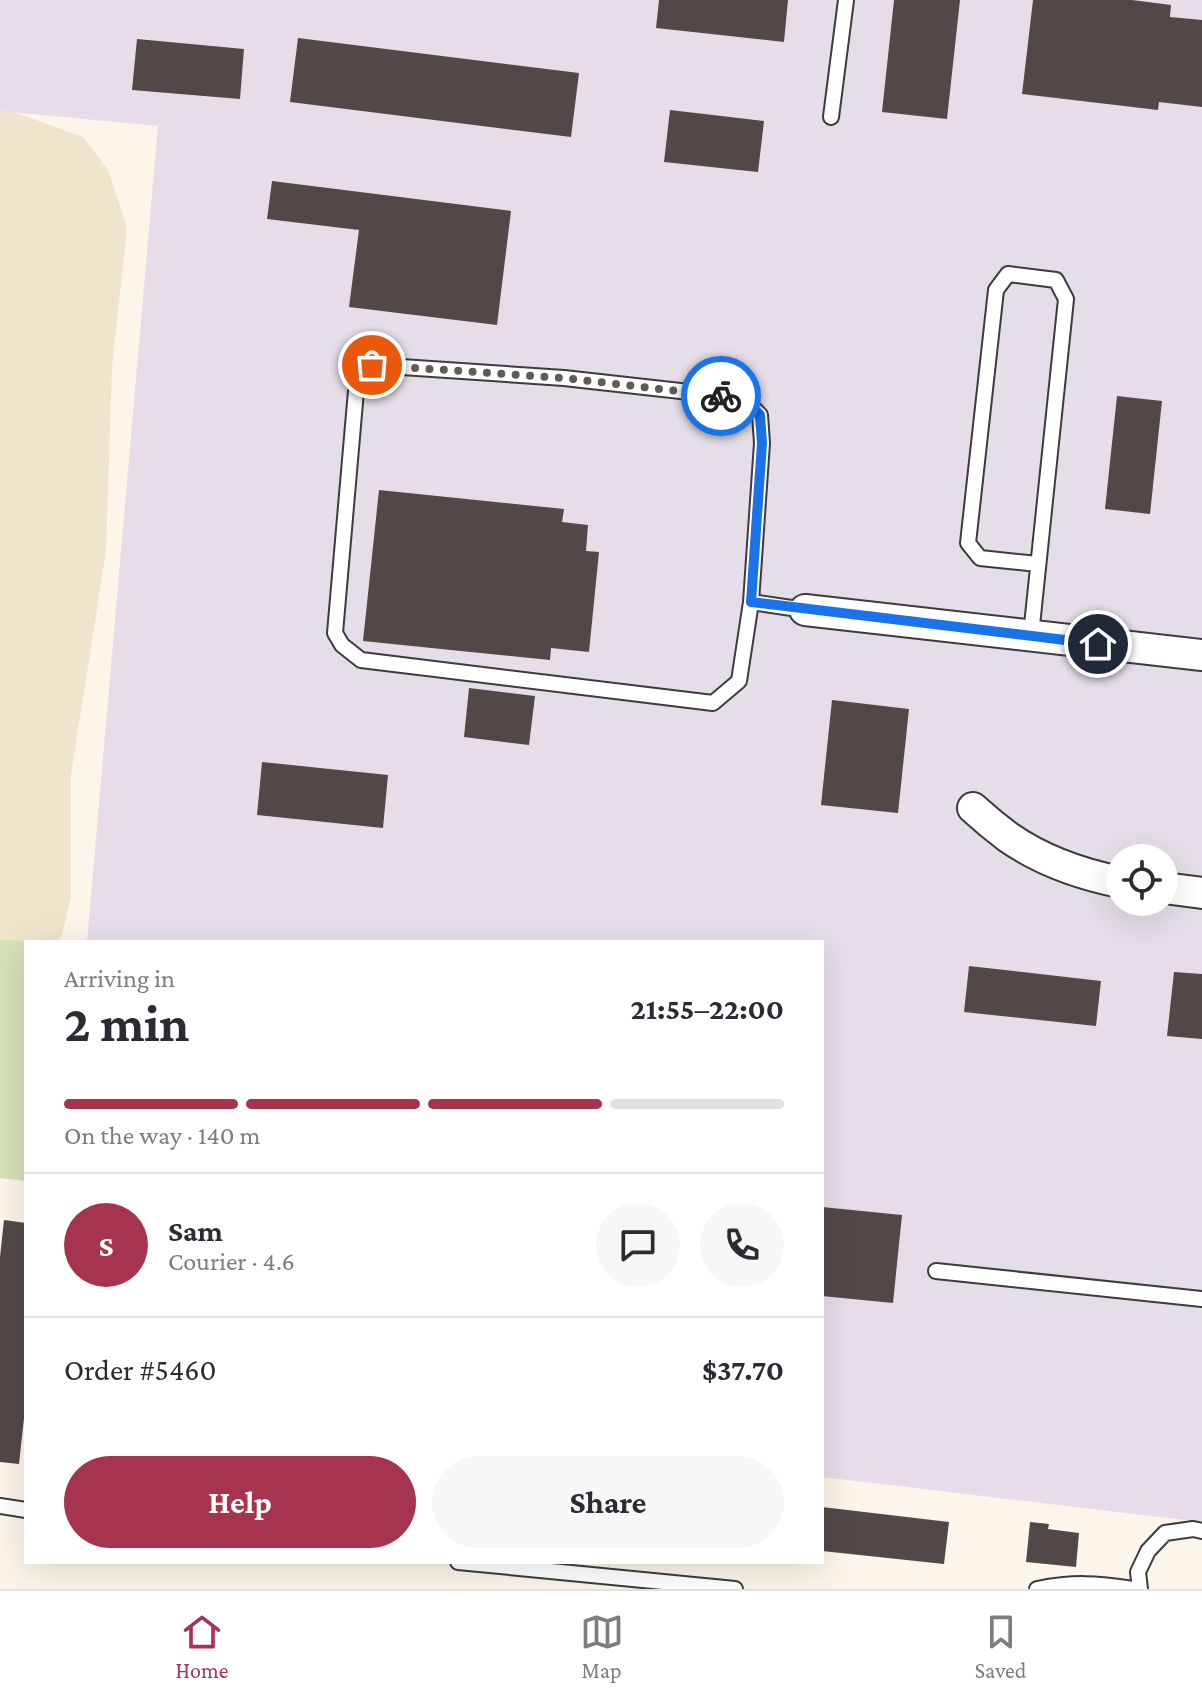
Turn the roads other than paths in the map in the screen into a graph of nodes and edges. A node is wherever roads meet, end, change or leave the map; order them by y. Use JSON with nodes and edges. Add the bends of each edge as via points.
{"nodes":[{"id":1,"x":846,"y":0,"type":"edge"},
{"id":2,"x":831,"y":117,"type":"dead end"},
{"id":3,"x":1038,"y":564,"type":"junction"},
{"id":4,"x":751,"y":602,"type":"junction"},
{"id":5,"x":805,"y":610,"type":"joint"},
{"id":6,"x":1031,"y":635,"type":"junction"},
{"id":7,"x":1202,"y":655,"type":"edge"},
{"id":8,"x":973,"y":808,"type":"dead end"},
{"id":9,"x":1106,"y":879,"type":"edge"},
{"id":10,"x":1178,"y":890,"type":"edge"},
{"id":11,"x":1202,"y":893,"type":"edge"},
{"id":12,"x":936,"y":1271,"type":"dead end"},
{"id":13,"x":1202,"y":1299,"type":"edge"},
{"id":14,"x":0,"y":1506,"type":"edge"},
{"id":15,"x":24,"y":1510,"type":"edge"},
{"id":16,"x":1202,"y":1531,"type":"edge"},
{"id":17,"x":500,"y":1564,"type":"edge"},
{"id":18,"x":541,"y":1566,"type":"edge"},
{"id":19,"x":735,"y":1589,"type":"edge"},
{"id":20,"x":1037,"y":1589,"type":"edge"},
{"id":21,"x":1133,"y":1589,"type":"edge"},
{"id":22,"x":1140,"y":1589,"type":"edge"}],
"edges":[{"from":1,"to":2,"type":"lane"},
{"from":3,"to":3,"type":"lane","via":[[1066,299],[1056,280],[1008,274],[996,290],[968,543],[980,558]]},
{"from":3,"to":6,"type":"lane"},
{"from":4,"to":4,"type":"lane","via":[[762,443],[760,415],[743,398],[564,378],[372,365],[356,391],[335,633],[361,660],[713,703],[739,681]]},
{"from":4,"to":5,"type":"lane"},
{"from":5,"to":6,"type":"street"},
{"from":6,"to":7,"type":"street"},
{"from":8,"to":9,"type":"street","via":[[1049,860]]},
{"from":10,"to":11,"type":"street"},
{"from":12,"to":13,"type":"lane"},
{"from":14,"to":15,"type":"lane"},
{"from":16,"to":22,"type":"lane","via":[[1165,1533],[1138,1572]]},
{"from":17,"to":18,"type":"lane"},
{"from":18,"to":19,"type":"lane"},
{"from":20,"to":21,"type":"lane","via":[[1065,1583]]}]}
